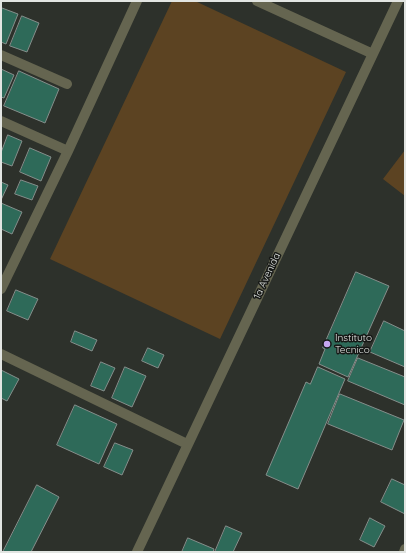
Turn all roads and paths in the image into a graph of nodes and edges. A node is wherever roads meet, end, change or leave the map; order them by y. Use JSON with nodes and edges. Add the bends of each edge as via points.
{"nodes":[{"id":1,"x":137,"y":1,"type":"edge"},
{"id":2,"x":258,"y":1,"type":"edge"},
{"id":3,"x":398,"y":1,"type":"edge"},
{"id":4,"x":373,"y":54,"type":"junction"},
{"id":5,"x":1,"y":56,"type":"edge"},
{"id":6,"x":67,"y":84,"type":"dead end"},
{"id":7,"x":1,"y":121,"type":"edge"},
{"id":8,"x":68,"y":151,"type":"junction"},
{"id":9,"x":1,"y":289,"type":"edge"},
{"id":10,"x":1,"y":354,"type":"edge"},
{"id":11,"x":188,"y":444,"type":"junction"},
{"id":12,"x":137,"y":552,"type":"edge"}],
"edges":[{"from":1,"to":8,"type":"street"},
{"from":2,"to":4,"type":"street"},
{"from":3,"to":4,"type":"street","name":"1a Avenida"},
{"from":4,"to":11,"type":"street","name":"1a Avenida"},
{"from":5,"to":6,"type":"street"},
{"from":7,"to":8,"type":"street"},
{"from":8,"to":9,"type":"street"},
{"from":10,"to":11,"type":"street"},
{"from":11,"to":12,"type":"street","name":"1a Avenida"}]}
